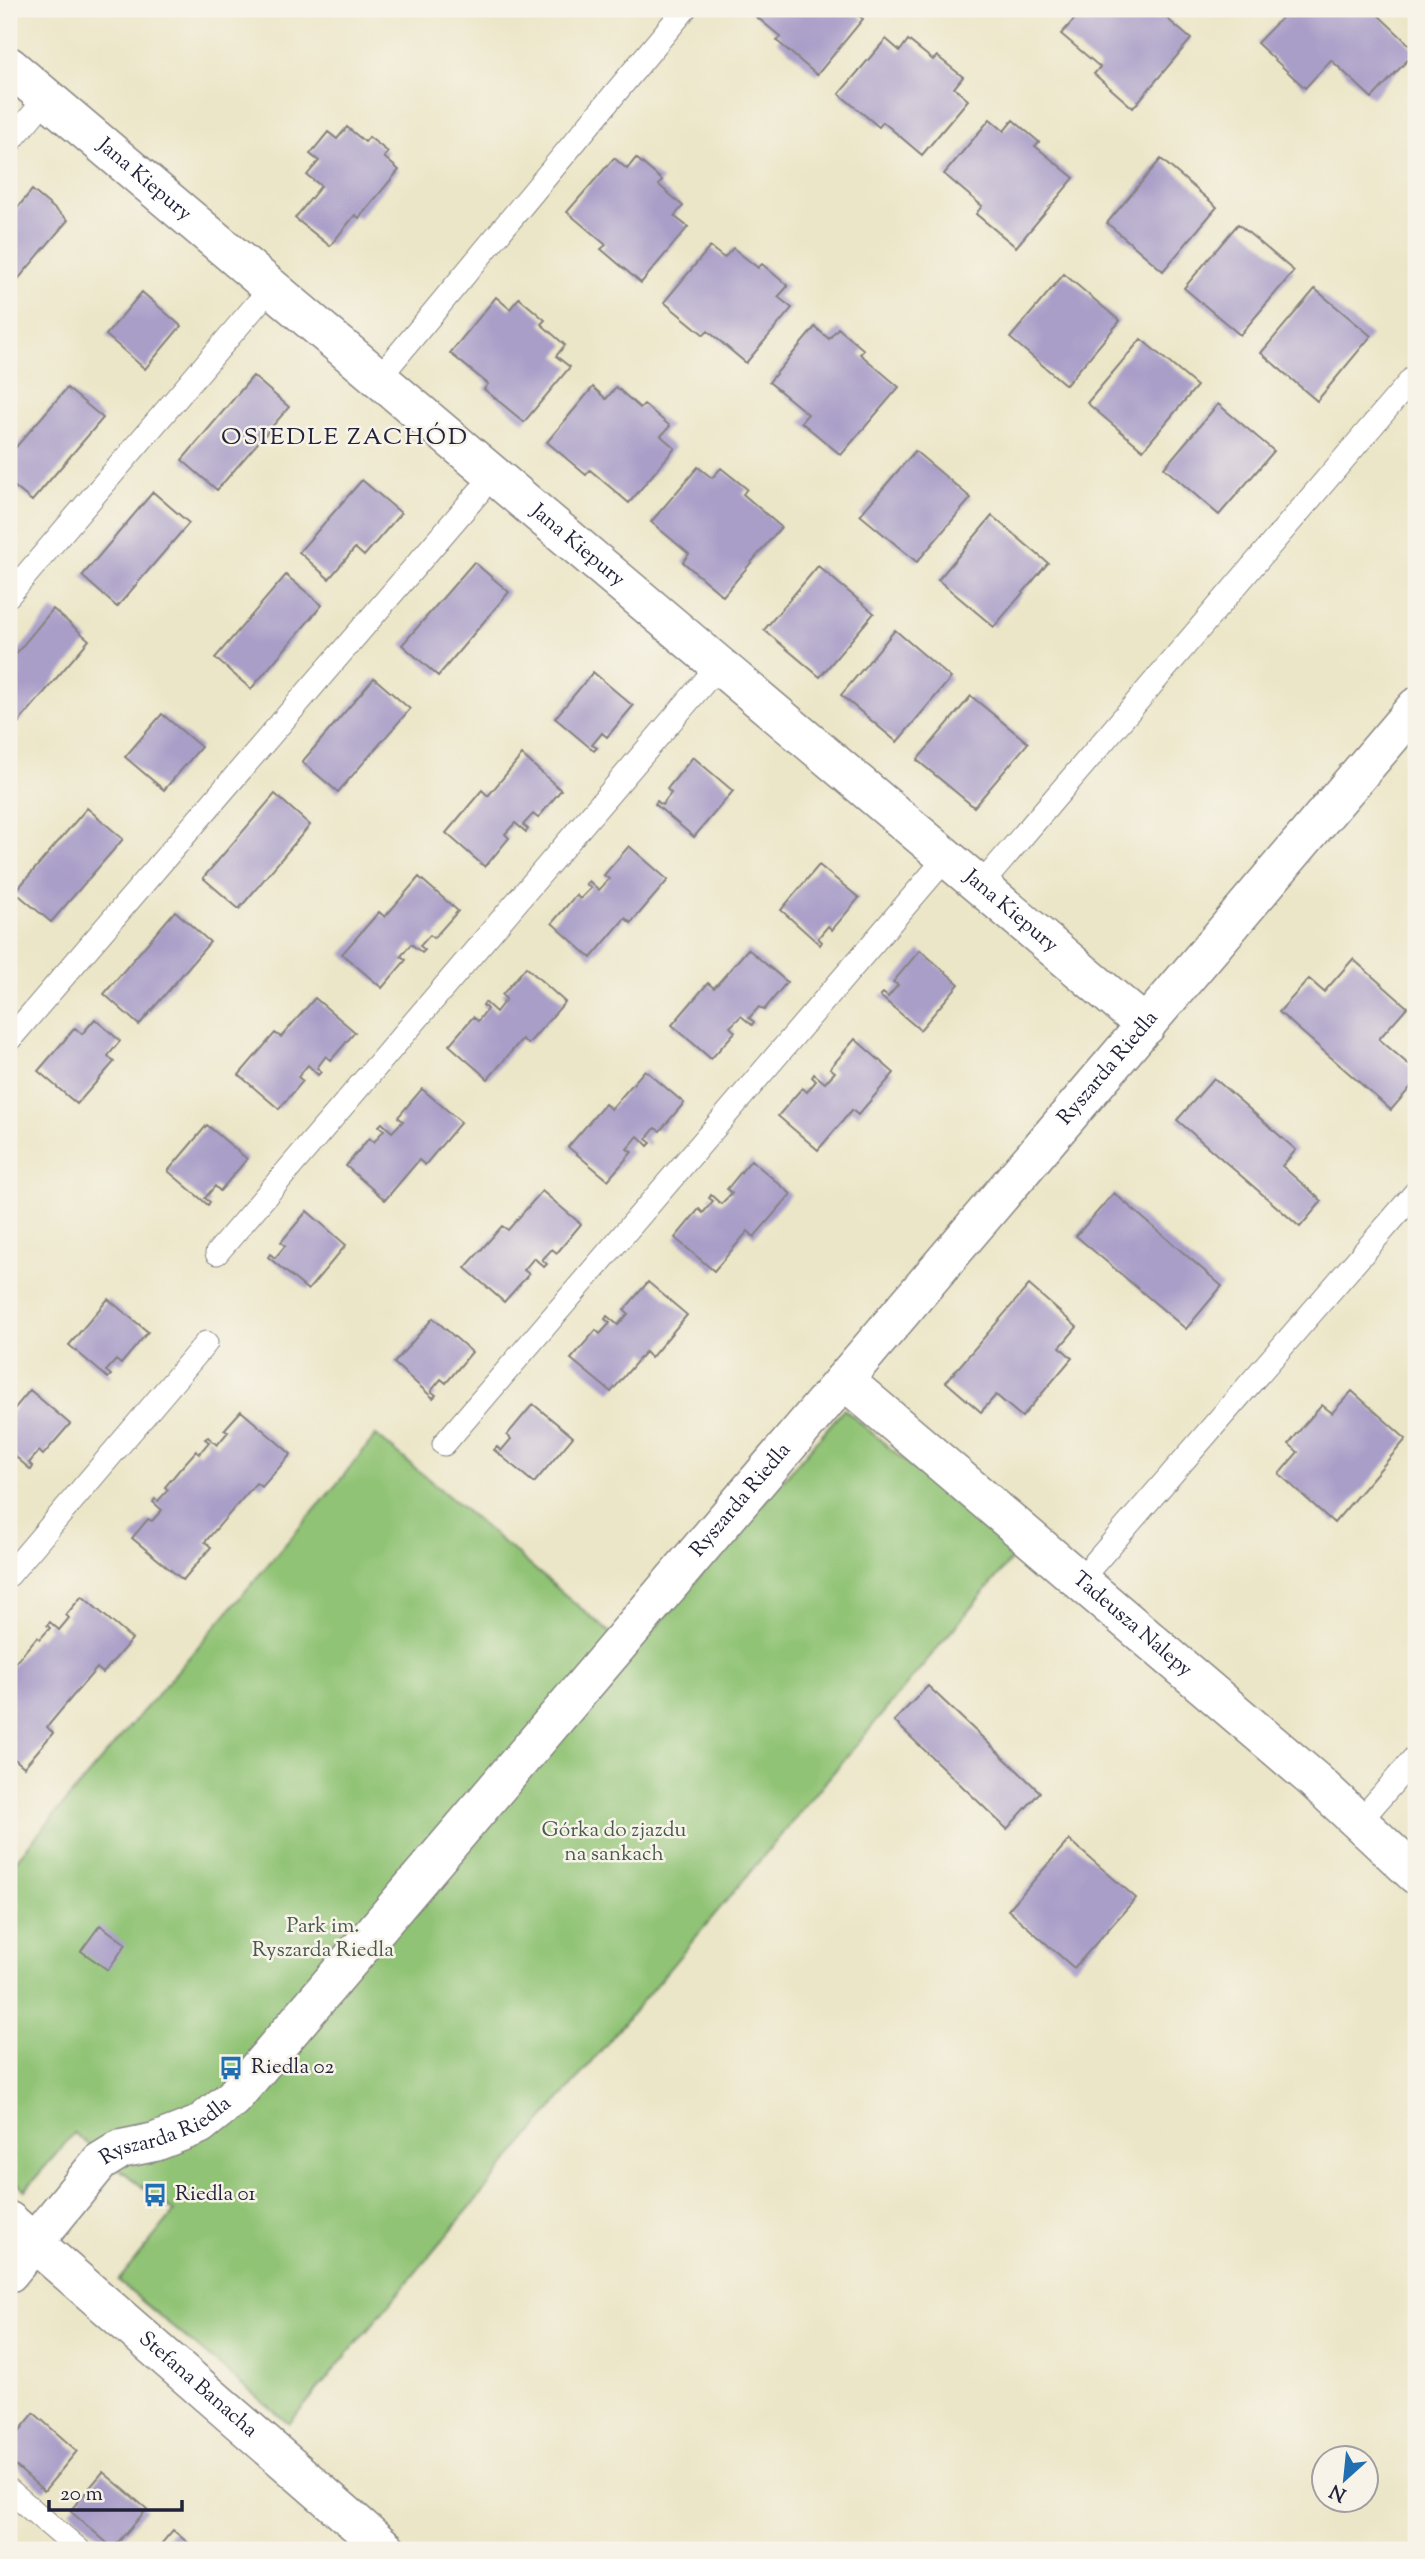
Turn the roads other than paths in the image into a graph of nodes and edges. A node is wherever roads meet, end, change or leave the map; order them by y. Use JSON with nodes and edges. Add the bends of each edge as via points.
{"nodes":[{"id":1,"x":685,"y":9,"type":"edge"},
{"id":2,"x":9,"y":66,"type":"edge"},
{"id":3,"x":35,"y":112,"type":"dead end"},
{"id":4,"x":9,"y":143,"type":"edge"},
{"id":5,"x":257,"y":304,"type":"dead end"},
{"id":6,"x":379,"y":378,"type":"junction"},
{"id":7,"x":1412,"y":379,"type":"dead end"},
{"id":8,"x":479,"y":492,"type":"dead end"},
{"id":9,"x":9,"y":595,"type":"edge"},
{"id":10,"x":719,"y":665,"type":"junction"},
{"id":11,"x":1416,"y":707,"type":"edge"},
{"id":12,"x":946,"y":858,"type":"junction"},
{"id":13,"x":980,"y":886,"type":"junction"},
{"id":14,"x":1146,"y":1026,"type":"junction"},
{"id":15,"x":9,"y":1040,"type":"edge"},
{"id":16,"x":1416,"y":1192,"type":"edge"},
{"id":17,"x":217,"y":1253,"type":"dead end"},
{"id":18,"x":206,"y":1343,"type":"dead end"},
{"id":19,"x":844,"y":1380,"type":"junction"},
{"id":20,"x":444,"y":1444,"type":"dead end"},
{"id":21,"x":9,"y":1575,"type":"edge"},
{"id":22,"x":1080,"y":1580,"type":"junction"},
{"id":23,"x":1416,"y":1756,"type":"edge"},
{"id":24,"x":1359,"y":1822,"type":"junction"},
{"id":25,"x":1416,"y":1875,"type":"edge"},
{"id":26,"x":21,"y":2233,"type":"edge"},
{"id":27,"x":9,"y":2273,"type":"edge"},
{"id":28,"x":9,"y":2490,"type":"edge"},
{"id":29,"x":79,"y":2550,"type":"edge"},
{"id":30,"x":387,"y":2550,"type":"edge"}],
"edges":[{"from":1,"to":6,"type":"lane"},
{"from":2,"to":6,"type":"street","name":"Jana Kiepury"},
{"from":3,"to":4,"type":"lane"},
{"from":5,"to":9,"type":"lane"},
{"from":6,"to":10,"type":"street","name":"Jana Kiepury"},
{"from":7,"to":13,"type":"lane"},
{"from":8,"to":15,"type":"lane"},
{"from":10,"to":12,"type":"street","name":"Jana Kiepury"},
{"from":10,"to":17,"type":"lane"},
{"from":11,"to":14,"type":"street","name":"Ryszarda Riedla"},
{"from":12,"to":13,"type":"street","name":"Jana Kiepury"},
{"from":12,"to":20,"type":"lane"},
{"from":13,"to":14,"type":"street","name":"Jana Kiepury"},
{"from":14,"to":19,"type":"street","name":"Ryszarda Riedla"},
{"from":16,"to":22,"type":"lane"},
{"from":18,"to":21,"type":"lane"},
{"from":19,"to":22,"type":"street","name":"Tadeusza Nalepy"},
{"from":19,"to":26,"type":"street","name":"Ryszarda Riedla","via":[[233,2098],[199,2125],[121,2149],[100,2162]]},
{"from":22,"to":24,"type":"street","name":"Tadeusza Nalepy"},
{"from":23,"to":24,"type":"lane"},
{"from":24,"to":25,"type":"street","name":"Tadeusza Nalepy"},
{"from":26,"to":27,"type":"street","name":"Ryszarda Riedla"},
{"from":26,"to":30,"type":"street","name":"Stefana Banacha"},
{"from":28,"to":29,"type":"lane"}]}
